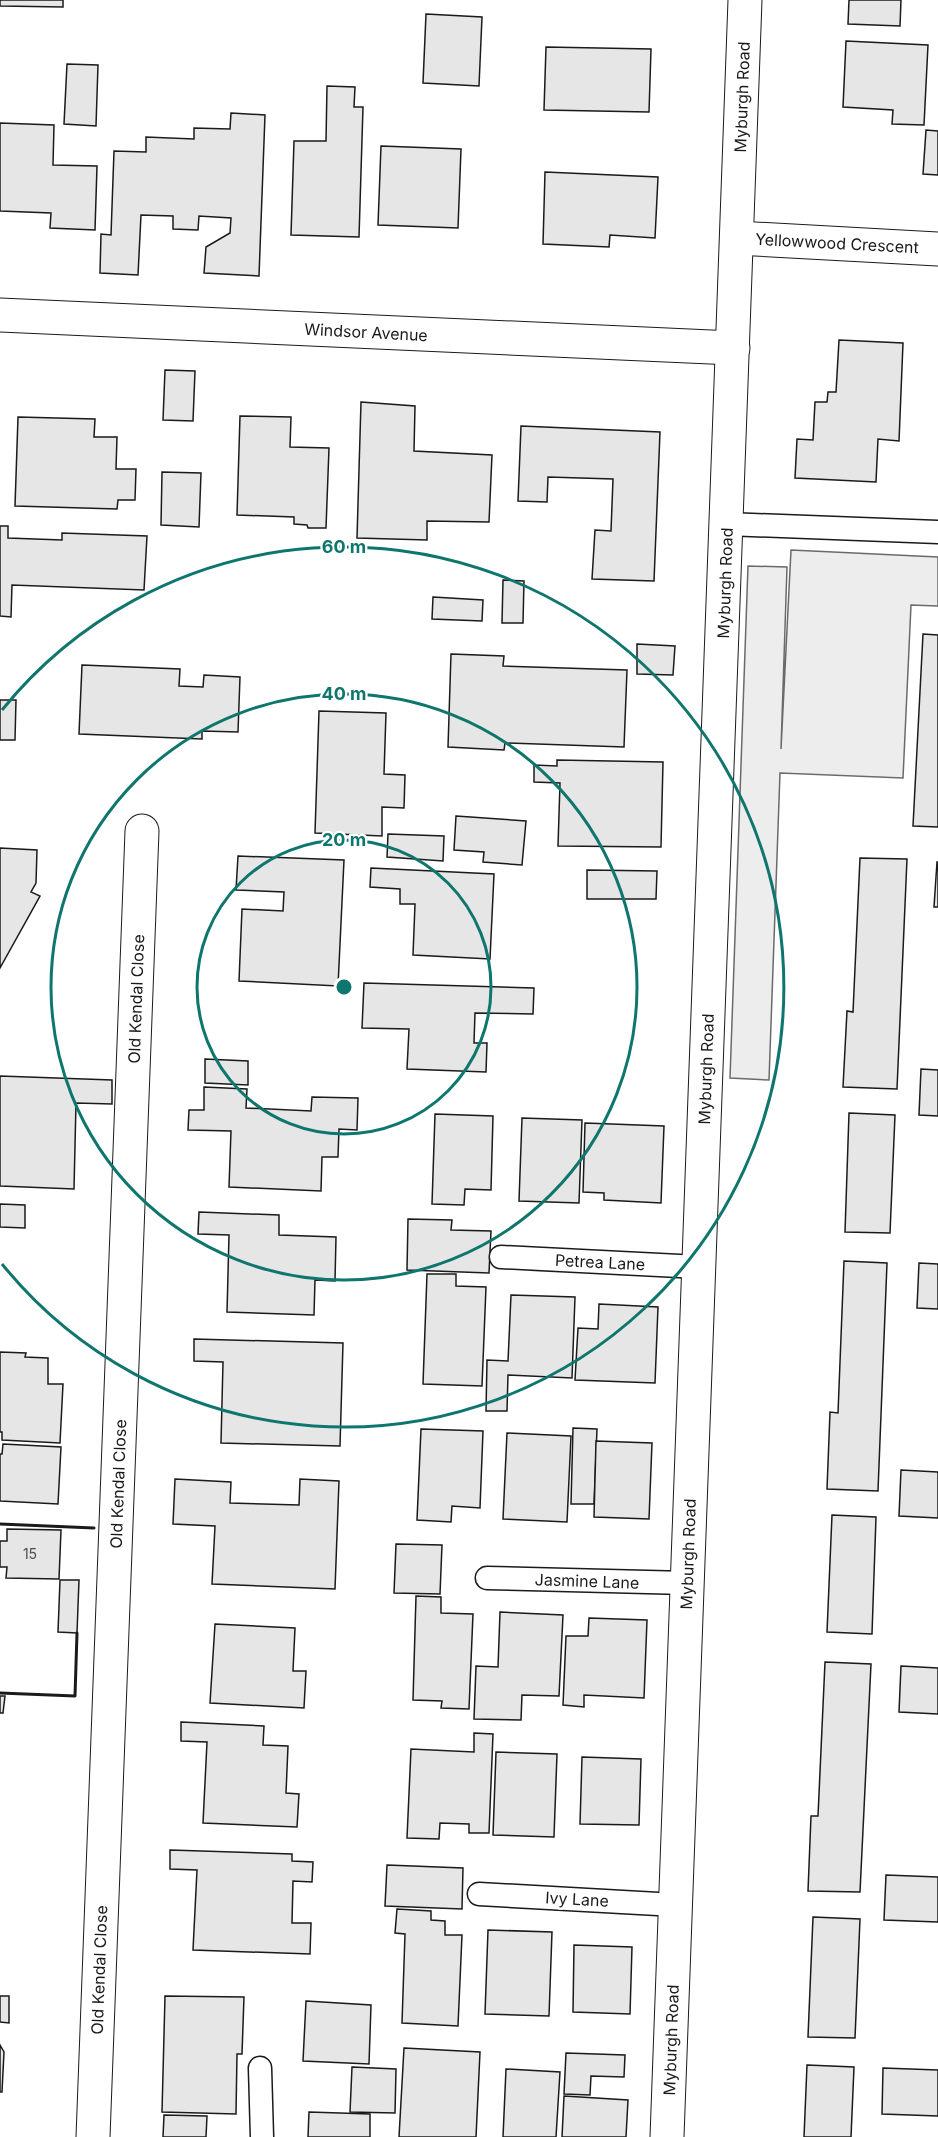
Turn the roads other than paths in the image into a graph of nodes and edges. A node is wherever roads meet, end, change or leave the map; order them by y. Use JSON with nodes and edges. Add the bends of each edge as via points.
{"nodes":[{"id":1,"x":745,"y":0,"type":"edge"},
{"id":2,"x":736,"y":238,"type":"junction"},
{"id":3,"x":938,"y":249,"type":"edge"},
{"id":4,"x":0,"y":315,"type":"edge"},
{"id":5,"x":733,"y":348,"type":"junction"},
{"id":6,"x":727,"y":524,"type":"junction"},
{"id":7,"x":938,"y":532,"type":"edge"},
{"id":8,"x":142,"y":831,"type":"dead end"},
{"id":9,"x":501,"y":1257,"type":"dead end"},
{"id":10,"x":699,"y":1267,"type":"junction"},
{"id":11,"x":487,"y":1578,"type":"dead end"},
{"id":12,"x":687,"y":1583,"type":"junction"},
{"id":13,"x":479,"y":1894,"type":"dead end"},
{"id":14,"x":676,"y":1905,"type":"junction"},
{"id":15,"x":260,"y":2068,"type":"dead end"},
{"id":16,"x":93,"y":2137,"type":"edge"},
{"id":17,"x":261,"y":2137,"type":"edge"},
{"id":18,"x":667,"y":2137,"type":"edge"}],
"edges":[{"from":1,"to":2,"type":"street","name":"Myburgh Road"},
{"from":2,"to":3,"type":"street","name":"Yellowwood Crescent"},
{"from":2,"to":5,"type":"street","name":"Myburgh Road"},
{"from":4,"to":5,"type":"street","name":"Windsor Avenue"},
{"from":5,"to":6,"type":"street","name":"Myburgh Road"},
{"from":6,"to":7,"type":"lane"},
{"from":6,"to":10,"type":"street","name":"Myburgh Road"},
{"from":8,"to":16,"type":"street","name":"Old Kendal Close"},
{"from":9,"to":10,"type":"lane","name":"Petrea Lane"},
{"from":10,"to":12,"type":"street","name":"Myburgh Road"},
{"from":11,"to":12,"type":"lane","name":"Jasmine Lane"},
{"from":12,"to":14,"type":"street","name":"Myburgh Road"},
{"from":13,"to":14,"type":"lane","name":"Ivy Lane"},
{"from":14,"to":18,"type":"street","name":"Myburgh Road"},
{"from":15,"to":17,"type":"lane"}]}
